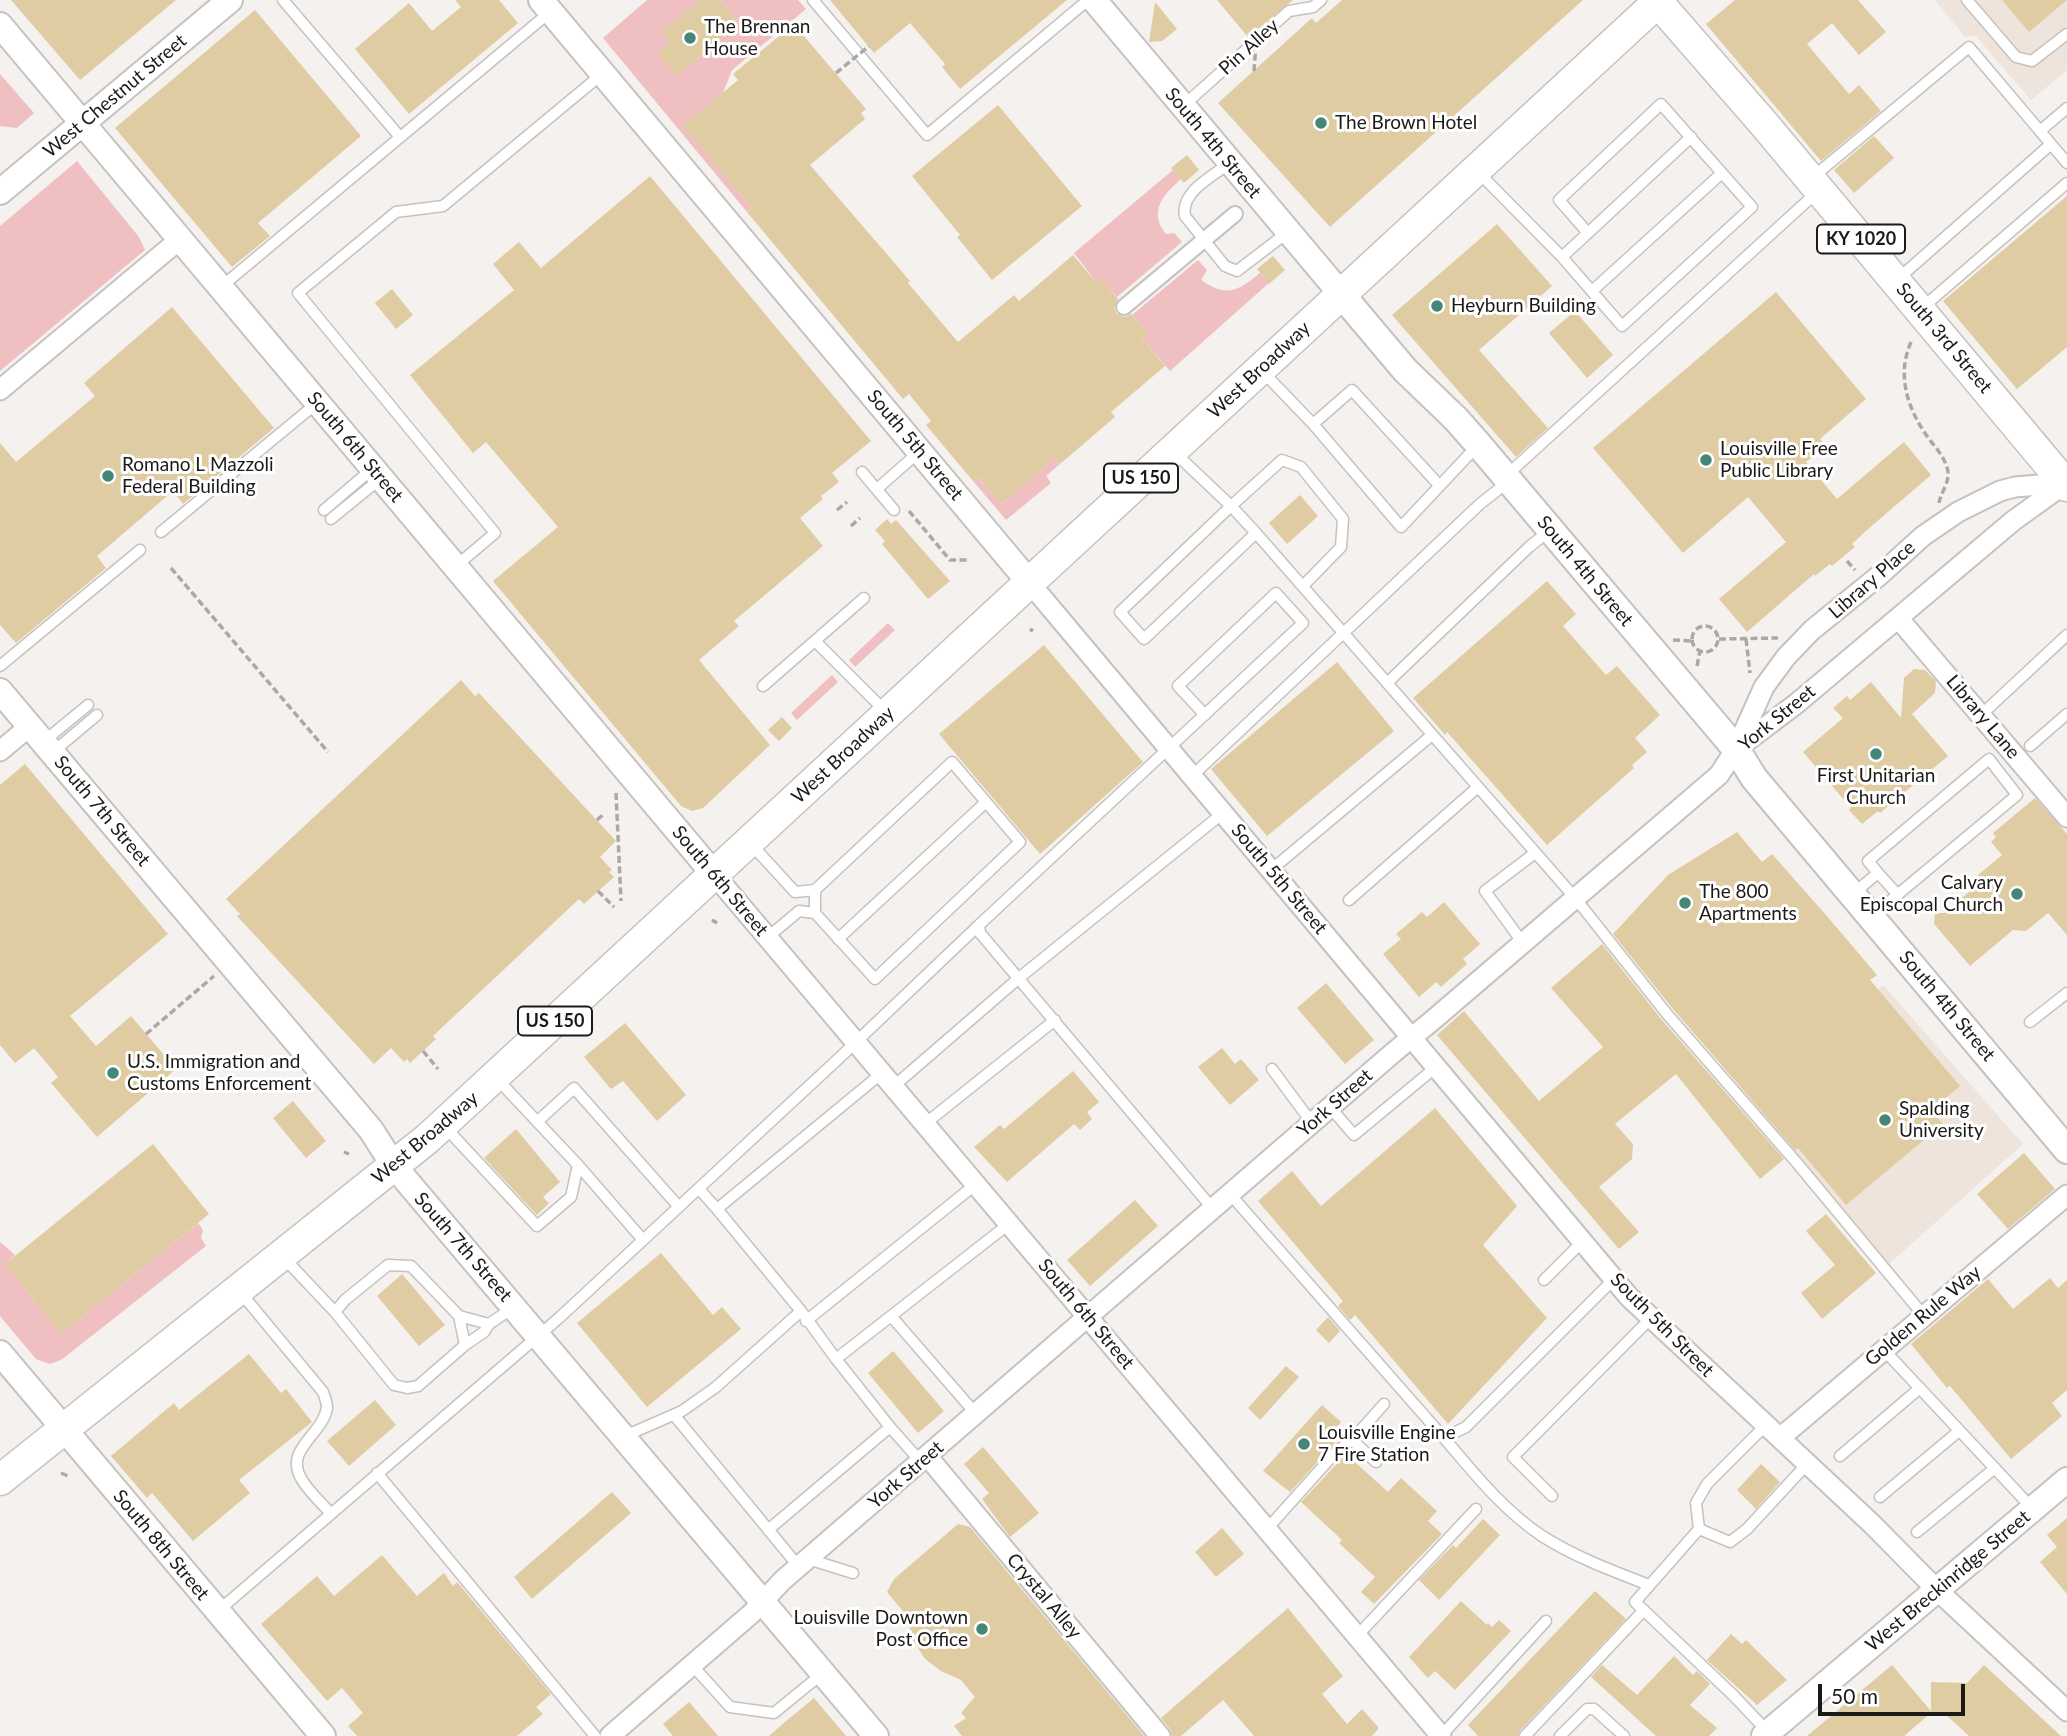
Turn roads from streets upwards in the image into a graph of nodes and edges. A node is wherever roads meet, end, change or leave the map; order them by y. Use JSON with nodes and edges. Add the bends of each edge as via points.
{"nodes":[{"id":1,"x":230,"y":0,"type":"edge"},
{"id":2,"x":1091,"y":0,"type":"edge"},
{"id":3,"x":1658,"y":1,"type":"edge"},
{"id":4,"x":546,"y":6,"type":"edge"},
{"id":5,"x":0,"y":25,"type":"edge"},
{"id":6,"x":83,"y":123,"type":"junction"},
{"id":7,"x":0,"y":192,"type":"edge"},
{"id":8,"x":1235,"y":214,"type":"dead end"},
{"id":9,"x":179,"y":240,"type":"junction"},
{"id":10,"x":1340,"y":295,"type":"junction"},
{"id":11,"x":1125,"y":307,"type":"dead end"},
{"id":12,"x":0,"y":390,"type":"edge"},
{"id":13,"x":2066,"y":484,"type":"edge"},
{"id":14,"x":1029,"y":582,"type":"junction"},
{"id":15,"x":1898,"y":618,"type":"junction"},
{"id":16,"x":0,"y":691,"type":"edge"},
{"id":17,"x":42,"y":740,"type":"junction"},
{"id":18,"x":1736,"y":749,"type":"junction"},
{"id":19,"x":0,"y":751,"type":"edge"},
{"id":20,"x":2067,"y":817,"type":"edge"},
{"id":21,"x":713,"y":873,"type":"junction"},
{"id":22,"x":1411,"y":1038,"type":"junction"},
{"id":23,"x":2067,"y":1150,"type":"edge"},
{"id":24,"x":394,"y":1166,"type":"junction"},
{"id":25,"x":2067,"y":1195,"type":"edge"},
{"id":26,"x":1089,"y":1317,"type":"junction"},
{"id":27,"x":0,"y":1353,"type":"edge"},
{"id":28,"x":64,"y":1429,"type":"junction"},
{"id":29,"x":1773,"y":1432,"type":"junction"},
{"id":30,"x":924,"y":1459,"type":"junction"},
{"id":31,"x":0,"y":1480,"type":"edge"},
{"id":32,"x":2067,"y":1480,"type":"edge"},
{"id":33,"x":1937,"y":1590,"type":"junction"},
{"id":34,"x":763,"y":1601,"type":"junction"},
{"id":35,"x":2067,"y":1711,"type":"edge"},
{"id":36,"x":1772,"y":1733,"type":"edge"},
{"id":37,"x":323,"y":1736,"type":"edge"},
{"id":38,"x":610,"y":1736,"type":"edge"},
{"id":39,"x":876,"y":1736,"type":"edge"},
{"id":40,"x":1160,"y":1736,"type":"edge"},
{"id":41,"x":1441,"y":1736,"type":"edge"}],
"edges":[{"from":1,"to":6,"type":"street","name":"West Chestnut Street"},
{"from":2,"to":10,"type":"street","name":"South 4th Street"},
{"from":3,"to":10,"type":"main road","name":"West Broadway","number":"US 150"},
{"from":3,"to":13,"type":"main road","name":"South 3rd Street","number":"KY 1020"},
{"from":4,"to":14,"type":"street","name":"South 5th Street"},
{"from":5,"to":6,"type":"street","name":"South 6th Street"},
{"from":6,"to":7,"type":"street","name":"West Chestnut Street"},
{"from":6,"to":9,"type":"street","name":"South 6th Street"},
{"from":8,"to":11,"type":"street"},
{"from":9,"to":12,"type":"street"},
{"from":9,"to":21,"type":"street","name":"South 6th Street"},
{"from":10,"to":14,"type":"main road","name":"West Broadway","number":"US 150"},
{"from":10,"to":18,"type":"main road","name":"South 4th Street","via":[[1478,444]]},
{"from":13,"to":15,"type":"street","name":"York Street","via":[[2013,521]]},
{"from":13,"to":18,"type":"street","name":"Library Place","via":[[2000,491],[1923,536],[1786,657],[1764,687]]},
{"from":14,"to":21,"type":"main road","name":"West Broadway","number":"US 150"},
{"from":14,"to":22,"type":"street","name":"South 5th Street"},
{"from":15,"to":18,"type":"street","name":"York Street"},
{"from":15,"to":20,"type":"street","name":"Library Lane"},
{"from":16,"to":17,"type":"street","name":"South 7th Street"},
{"from":17,"to":19,"type":"street"},
{"from":17,"to":24,"type":"street","name":"South 7th Street","via":[[371,1130]]},
{"from":18,"to":22,"type":"street","name":"York Street","via":[[1719,775]]},
{"from":18,"to":23,"type":"main road","name":"South 4th Street","via":[[1754,778]]},
{"from":21,"to":24,"type":"main road","name":"West Broadway","number":"US 150"},
{"from":21,"to":26,"type":"street","name":"South 6th Street"},
{"from":22,"to":26,"type":"street","name":"York Street"},
{"from":22,"to":29,"type":"street","name":"South 5th Street","via":[[1614,1279]]},
{"from":24,"to":28,"type":"main road","name":"West Broadway","number":"US 150"},
{"from":24,"to":34,"type":"street","name":"South 7th Street"},
{"from":25,"to":29,"type":"street","name":"Golden Rule Way","via":[[1884,1350]]},
{"from":26,"to":30,"type":"street","name":"York Street"},
{"from":26,"to":41,"type":"street","name":"South 6th Street"},
{"from":27,"to":28,"type":"street","name":"South 8th Street"},
{"from":28,"to":31,"type":"main road","name":"West Broadway","number":"US 150"},
{"from":28,"to":37,"type":"street","name":"South 8th Street"},
{"from":29,"to":33,"type":"street","name":"South 5th Street"},
{"from":30,"to":34,"type":"street","name":"York Street"},
{"from":30,"to":40,"type":"street","name":"Crystal Alley"},
{"from":32,"to":33,"type":"street","name":"West Breckinridge Street"},
{"from":33,"to":35,"type":"street","name":"South 5th Street"},
{"from":33,"to":36,"type":"street","name":"West Breckinridge Street"},
{"from":34,"to":38,"type":"street","name":"York Street"},
{"from":34,"to":39,"type":"street","name":"South 7th Street"}]}
